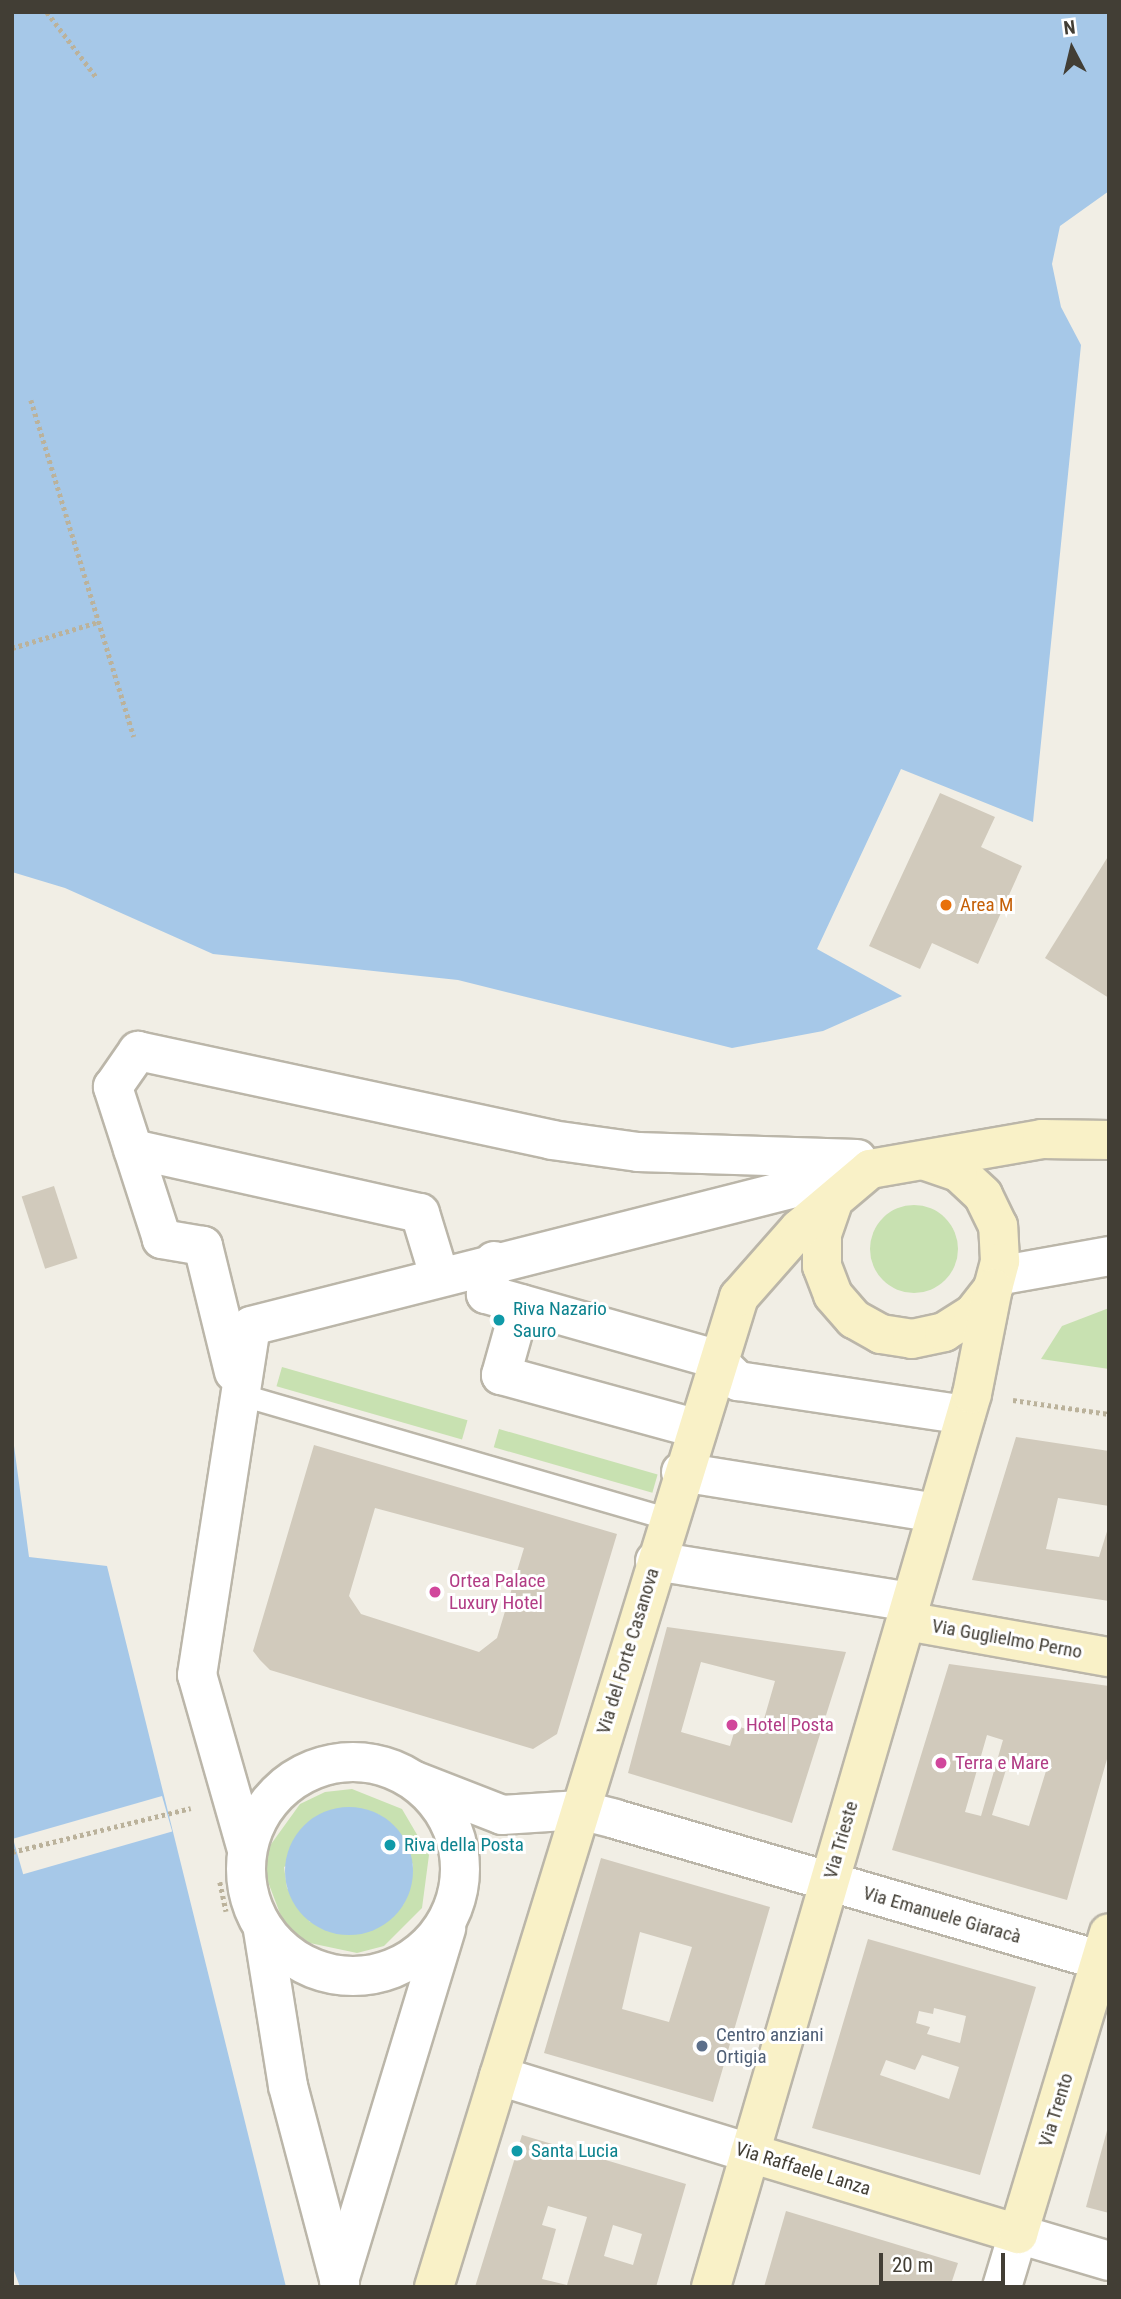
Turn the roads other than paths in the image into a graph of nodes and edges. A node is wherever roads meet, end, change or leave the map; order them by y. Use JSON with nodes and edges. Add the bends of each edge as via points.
{"nodes":[{"id":1,"x":1109,"y":1140,"type":"edge"},
{"id":2,"x":133,"y":1149,"type":"junction"},
{"id":3,"x":896,"y":1164,"type":"junction"},
{"id":4,"x":832,"y":1205,"type":"junction"},
{"id":5,"x":1109,"y":1256,"type":"edge"},
{"id":6,"x":494,"y":1261,"type":"junction"},
{"id":7,"x":439,"y":1275,"type":"junction"},
{"id":8,"x":995,"y":1282,"type":"junction"},
{"id":9,"x":521,"y":1304,"type":"junction"},
{"id":10,"x":912,"y":1339,"type":"junction"},
{"id":11,"x":715,"y":1359,"type":"junction"},
{"id":12,"x":239,"y":1394,"type":"junction"},
{"id":13,"x":969,"y":1405,"type":"junction"},
{"id":14,"x":695,"y":1428,"type":"junction"},
{"id":15,"x":681,"y":1472,"type":"junction"},
{"id":16,"x":937,"y":1513,"type":"junction"},
{"id":17,"x":661,"y":1541,"type":"junction"},
{"id":18,"x":909,"y":1612,"type":"junction"},
{"id":19,"x":1109,"y":1657,"type":"edge"},
{"id":20,"x":415,"y":1781,"type":"junction"},
{"id":21,"x":597,"y":1815,"type":"junction"},
{"id":22,"x":247,"y":1850,"type":"junction"},
{"id":23,"x":829,"y":1882,"type":"junction"},
{"id":24,"x":449,"y":1919,"type":"junction"},
{"id":25,"x":263,"y":1930,"type":"junction"},
{"id":26,"x":1106,"y":1952,"type":"edge"},
{"id":27,"x":499,"y":2077,"type":"junction"},
{"id":28,"x":750,"y":2153,"type":"junction"},
{"id":29,"x":373,"y":2170,"type":"junction"},
{"id":30,"x":310,"y":2171,"type":"junction"},
{"id":31,"x":1018,"y":2234,"type":"junction"},
{"id":32,"x":1109,"y":2261,"type":"edge"},
{"id":33,"x":340,"y":2284,"type":"edge"},
{"id":34,"x":434,"y":2287,"type":"edge"},
{"id":35,"x":711,"y":2287,"type":"edge"},
{"id":36,"x":1002,"y":2287,"type":"edge"}],
"edges":[{"from":1,"to":3,"type":"street","via":[[1042,1139]]},
{"from":2,"to":3,"type":"street","via":[[113,1087],[138,1051],[552,1140],[638,1152]]},
{"from":2,"to":7,"type":"street","via":[[419,1213]]},
{"from":2,"to":12,"type":"street","via":[[162,1239],[203,1246]]},
{"from":3,"to":4,"type":"street"},
{"from":3,"to":6,"type":"street"},
{"from":3,"to":8,"type":"street","via":[[958,1172],[984,1195],[998,1226]]},
{"from":4,"to":10,"type":"street","via":[[822,1234],[822,1266],[833,1294],[854,1319],[881,1334]]},
{"from":4,"to":11,"type":"street","name":"Via del Forte Casanova","via":[[799,1229],[739,1297]]},
{"from":5,"to":8,"type":"street","via":[[1071,1258]]},
{"from":6,"to":7,"type":"street"},
{"from":6,"to":9,"type":"street","via":[[486,1294]]},
{"from":7,"to":12,"type":"street","via":[[251,1326]]},
{"from":8,"to":10,"type":"street","via":[[973,1314],[944,1332]]},
{"from":8,"to":13,"type":"street","name":"Via Trieste"},
{"from":9,"to":11,"type":"street"},
{"from":9,"to":14,"type":"street","via":[[501,1376]]},
{"from":10,"to":13,"type":"street","via":[[961,1374]]},
{"from":11,"to":13,"type":"street","via":[[738,1381]]},
{"from":11,"to":14,"type":"street","name":"Via del Forte Casanova"},
{"from":12,"to":17,"type":"lane"},
{"from":12,"to":22,"type":"street","via":[[197,1675]]},
{"from":13,"to":16,"type":"street","name":"Via Trieste"},
{"from":14,"to":15,"type":"street","name":"Via del Forte Casanova"},
{"from":15,"to":16,"type":"street"},
{"from":15,"to":17,"type":"street","name":"Via del Forte Casanova"},
{"from":16,"to":18,"type":"street","name":"Via Trieste"},
{"from":17,"to":18,"type":"street"},
{"from":17,"to":21,"type":"street","name":"Via del Forte Casanova","via":[[595,1759]]},
{"from":18,"to":19,"type":"street","name":"Via Guglielmo Perno"},
{"from":18,"to":23,"type":"street","name":"Via Trieste"},
{"from":20,"to":21,"type":"street","via":[[502,1815]]},
{"from":20,"to":22,"type":"street","via":[[358,1762],[299,1776],[257,1821]]},
{"from":20,"to":24,"type":"street","via":[[435,1799],[458,1844],[461,1870]]},
{"from":21,"to":23,"type":"street","name":"Via Emanuele Giaracà"},
{"from":21,"to":27,"type":"street","name":"Via del Forte Casanova"},
{"from":22,"to":25,"type":"street","via":[[247,1891]]},
{"from":23,"to":26,"type":"street","name":"Via Emanuele Giaracà"},
{"from":23,"to":28,"type":"street","name":"Via Trieste"},
{"from":24,"to":25,"type":"street","via":[[411,1960],[359,1977],[304,1966]]},
{"from":24,"to":29,"type":"street"},
{"from":25,"to":30,"type":"street","via":[[288,2086]]},
{"from":26,"to":31,"type":"street","name":"Via Trento"},
{"from":27,"to":28,"type":"street","name":"Via Raffaele Lanza"},
{"from":27,"to":34,"type":"street","name":"Via del Forte Casanova"},
{"from":28,"to":31,"type":"street","name":"Via Raffaele Lanza"},
{"from":28,"to":35,"type":"street","name":"Via Trieste"},
{"from":29,"to":30,"type":"street","via":[[350,2181]]},
{"from":29,"to":33,"type":"street"},
{"from":30,"to":33,"type":"street"},
{"from":31,"to":32,"type":"street","name":"Via Raffaele Lanza"},
{"from":31,"to":36,"type":"street","name":"Via Trento"}]}
